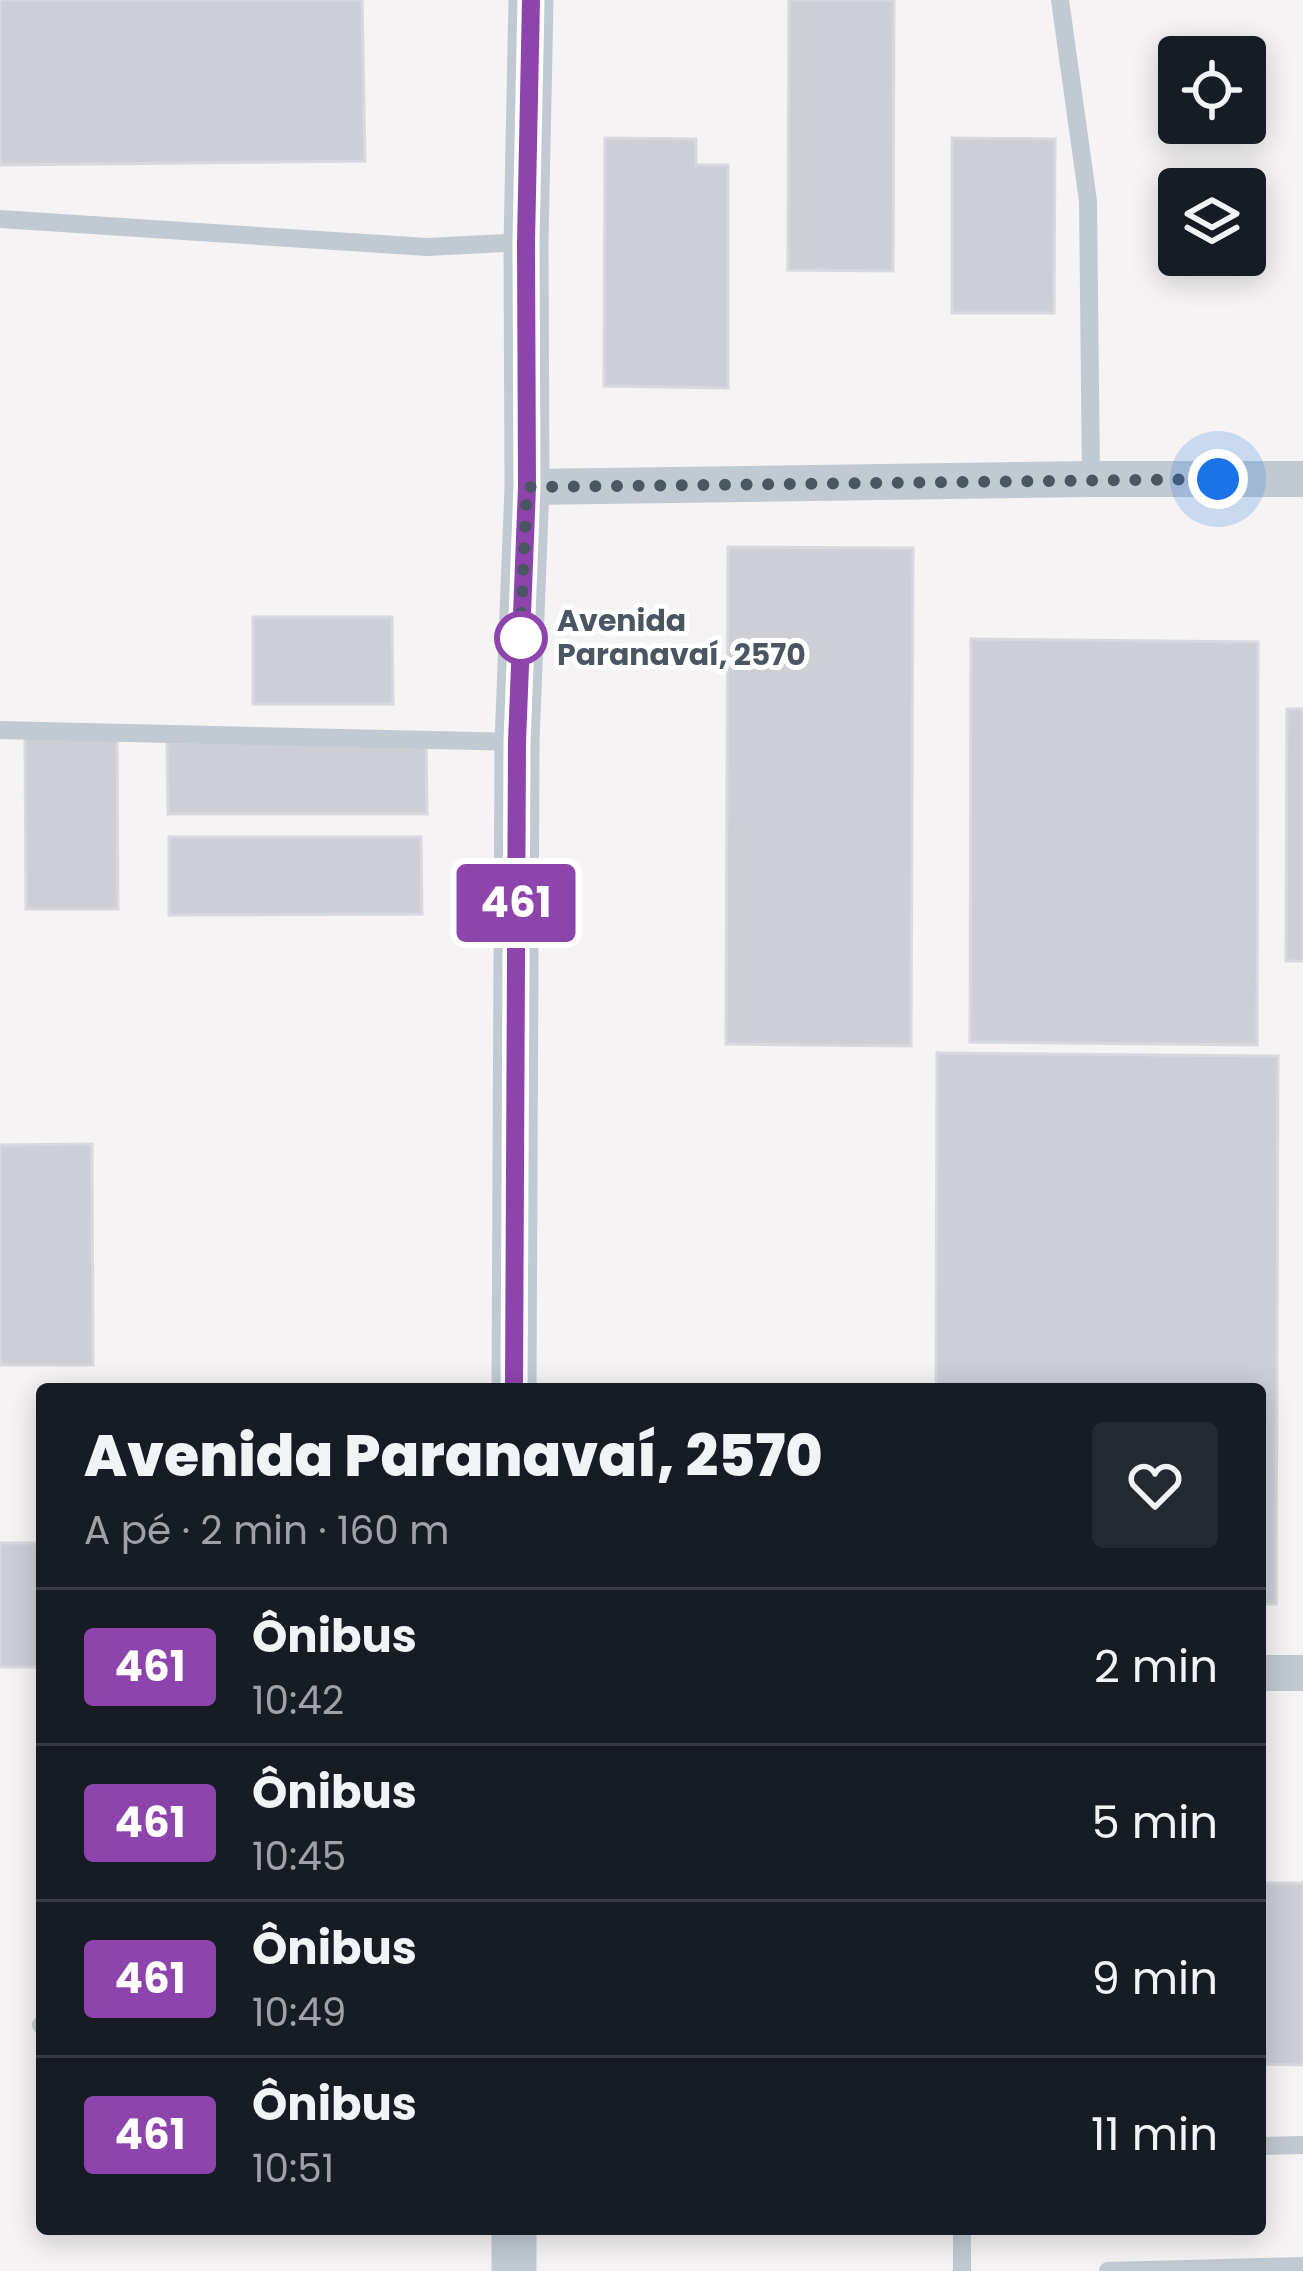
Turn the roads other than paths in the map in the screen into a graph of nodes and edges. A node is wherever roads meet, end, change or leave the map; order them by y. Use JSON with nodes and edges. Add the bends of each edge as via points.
{"nodes":[{"id":1,"x":531,"y":0,"type":"edge"},
{"id":2,"x":1060,"y":0,"type":"edge"},
{"id":3,"x":0,"y":219,"type":"edge"},
{"id":4,"x":526,"y":242,"type":"junction"},
{"id":5,"x":1091,"y":479,"type":"junction"},
{"id":6,"x":1303,"y":479,"type":"edge"},
{"id":7,"x":527,"y":487,"type":"junction"},
{"id":8,"x":0,"y":730,"type":"edge"},
{"id":9,"x":517,"y":742,"type":"junction"},
{"id":10,"x":514,"y":1383,"type":"edge"},
{"id":11,"x":1266,"y":1673,"type":"edge"},
{"id":12,"x":1303,"y":1673,"type":"edge"},
{"id":13,"x":1303,"y":2145,"type":"edge"},
{"id":14,"x":1266,"y":2146,"type":"edge"},
{"id":15,"x":514,"y":2235,"type":"edge"},
{"id":16,"x":962,"y":2235,"type":"edge"},
{"id":17,"x":1303,"y":2266,"type":"edge"},
{"id":18,"x":514,"y":2271,"type":"edge"},
{"id":19,"x":962,"y":2271,"type":"edge"},
{"id":20,"x":1108,"y":2271,"type":"edge"}],
"edges":[{"from":1,"to":4,"type":"street"},
{"from":2,"to":5,"type":"lane","via":[[1088,201]]},
{"from":3,"to":4,"type":"lane","via":[[427,247]]},
{"from":4,"to":7,"type":"street"},
{"from":5,"to":6,"type":"street"},
{"from":5,"to":7,"type":"street"},
{"from":7,"to":9,"type":"street"},
{"from":8,"to":9,"type":"lane"},
{"from":9,"to":10,"type":"street"},
{"from":11,"to":12,"type":"street"},
{"from":13,"to":14,"type":"lane"},
{"from":15,"to":18,"type":"street"},
{"from":16,"to":19,"type":"lane"},
{"from":17,"to":20,"type":"lane"}]}
